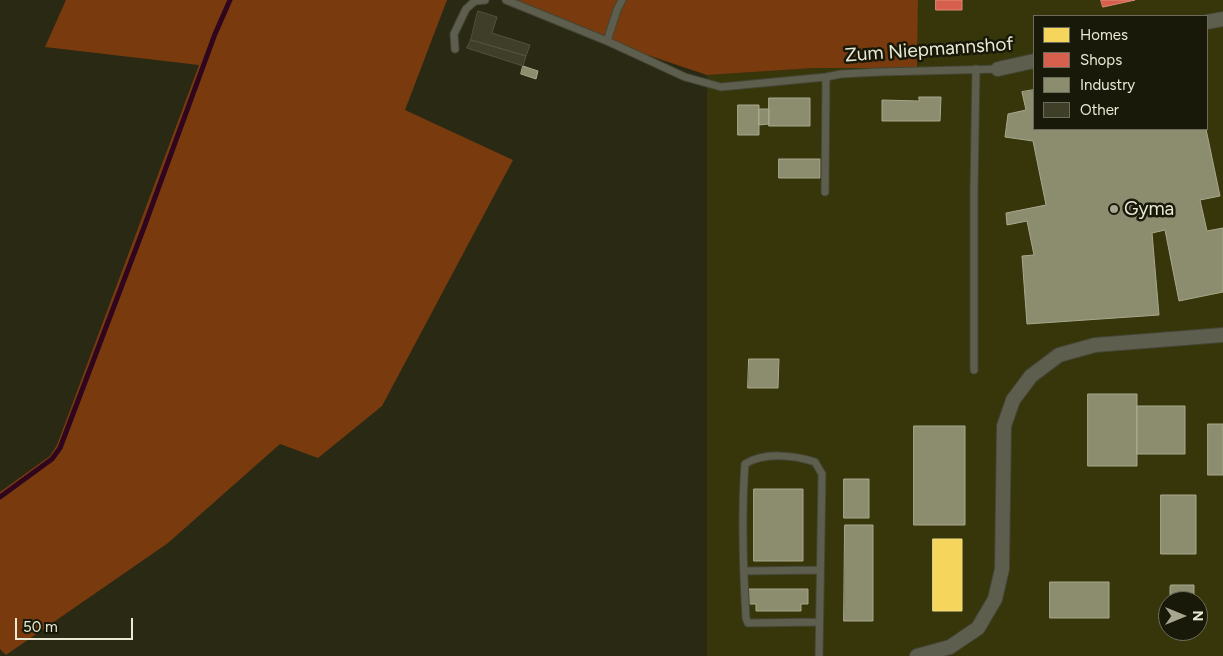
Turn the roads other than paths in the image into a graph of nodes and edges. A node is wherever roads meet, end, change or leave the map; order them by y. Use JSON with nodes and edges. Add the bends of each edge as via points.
{"nodes":[{"id":1,"x":485,"y":0,"type":"edge"},
{"id":2,"x":506,"y":0,"type":"edge"},
{"id":3,"x":622,"y":0,"type":"edge"},
{"id":4,"x":1223,"y":19,"type":"edge"},
{"id":5,"x":1208,"y":22,"type":"edge"},
{"id":6,"x":607,"y":41,"type":"junction"},
{"id":7,"x":455,"y":49,"type":"dead end"},
{"id":8,"x":1033,"y":61,"type":"edge"},
{"id":9,"x":976,"y":69,"type":"junction"},
{"id":10,"x":998,"y":69,"type":"joint"},
{"id":11,"x":826,"y":77,"type":"junction"},
{"id":12,"x":825,"y":192,"type":"dead end"},
{"id":13,"x":1223,"y":335,"type":"edge"},
{"id":14,"x":974,"y":370,"type":"dead end"},
{"id":15,"x":819,"y":570,"type":"junction"},
{"id":16,"x":744,"y":571,"type":"junction"},
{"id":17,"x":818,"y":622,"type":"junction"},
{"id":18,"x":819,"y":656,"type":"edge"},
{"id":19,"x":917,"y":656,"type":"edge"}],
"edges":[{"from":1,"to":7,"type":"lane","via":[[475,1],[466,9],[454,34]]},
{"from":2,"to":6,"type":"lane","name":"Zum Niepmannshof"},
{"from":3,"to":6,"type":"lane"},
{"from":4,"to":5,"type":"street"},
{"from":6,"to":11,"type":"lane","name":"Zum Niepmannshof","via":[[685,77],[721,87]]},
{"from":8,"to":10,"type":"street","name":"Zum Niepmannshof"},
{"from":9,"to":10,"type":"lane","name":"Zum Niepmannshof"},
{"from":9,"to":11,"type":"lane","name":"Zum Niepmannshof"},
{"from":9,"to":14,"type":"lane"},
{"from":11,"to":12,"type":"lane","name":"Zum Niepmannshof"},
{"from":13,"to":19,"type":"street","via":[[1095,345],[1058,355],[1031,376],[1013,400],[1004,426],[1002,569],[995,599],[978,628],[950,647]]},
{"from":15,"to":16,"type":"lane"},
{"from":15,"to":16,"type":"lane","via":[[822,474],[815,462],[800,457],[773,457],[753,459],[745,464]]},
{"from":15,"to":17,"type":"lane"},
{"from":16,"to":17,"type":"lane","via":[[748,623]]},
{"from":17,"to":18,"type":"lane"}]}
